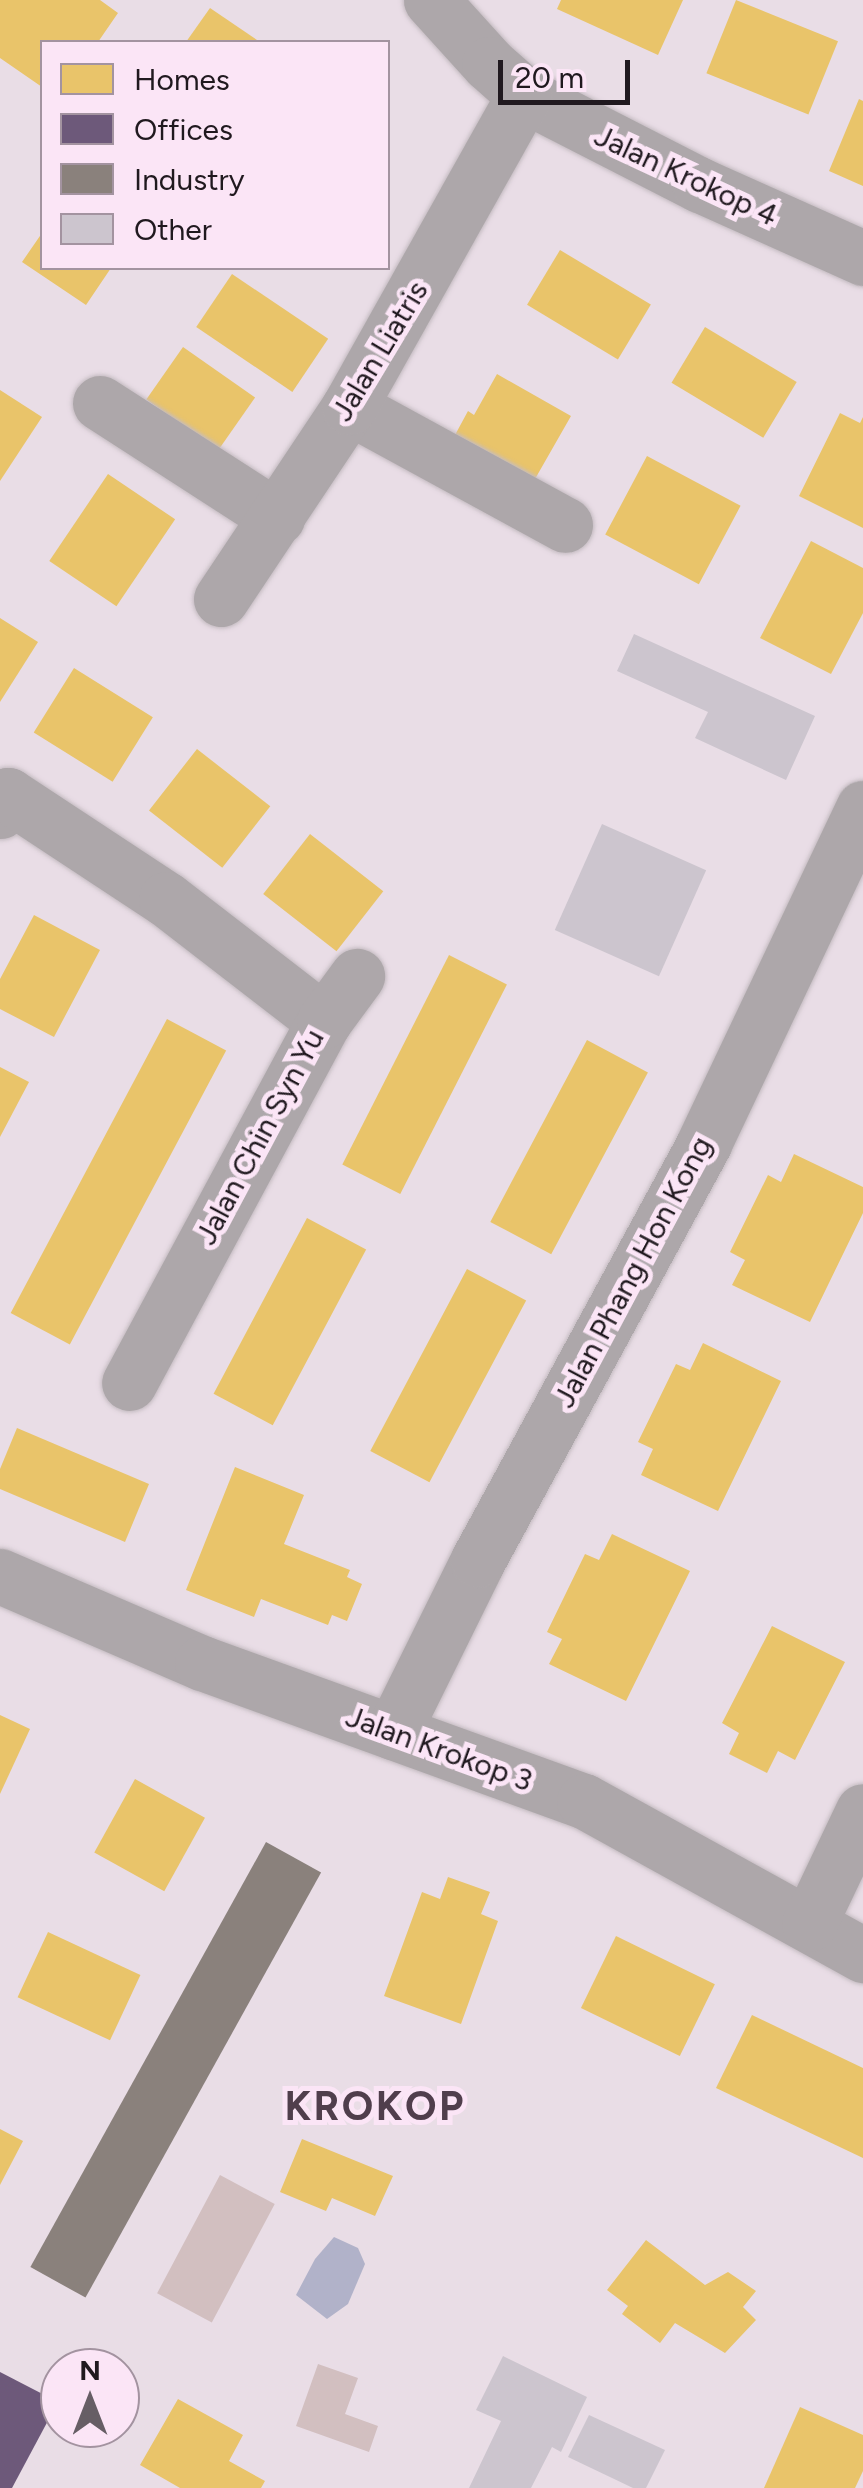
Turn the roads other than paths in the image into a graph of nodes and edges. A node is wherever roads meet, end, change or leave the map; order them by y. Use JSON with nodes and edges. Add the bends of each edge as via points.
{"nodes":[{"id":1,"x":431,"y":0,"type":"edge"},
{"id":2,"x":524,"y":94,"type":"junction"},
{"id":3,"x":863,"y":258,"type":"edge"},
{"id":4,"x":100,"y":402,"type":"dead end"},
{"id":5,"x":349,"y":407,"type":"junction"},
{"id":6,"x":277,"y":516,"type":"junction"},
{"id":7,"x":565,"y":524,"type":"dead end"},
{"id":8,"x":220,"y":599,"type":"dead end"},
{"id":9,"x":3,"y":798,"type":"edge"},
{"id":10,"x":863,"y":808,"type":"edge"},
{"id":11,"x":357,"y":976,"type":"dead end"},
{"id":12,"x":324,"y":1021,"type":"junction"},
{"id":13,"x":130,"y":1383,"type":"dead end"},
{"id":14,"x":0,"y":1576,"type":"edge"},
{"id":15,"x":392,"y":1732,"type":"junction"},
{"id":16,"x":863,"y":1811,"type":"edge"},
{"id":17,"x":809,"y":1924,"type":"junction"},
{"id":18,"x":863,"y":1954,"type":"edge"}],
"edges":[{"from":1,"to":2,"type":"street","name":"Jalan Krokop 4"},
{"from":2,"to":3,"type":"street","name":"Jalan Krokop 4","via":[[700,186]]},
{"from":2,"to":5,"type":"street","name":"Jalan Liatris"},
{"from":4,"to":6,"type":"street"},
{"from":5,"to":6,"type":"street","name":"Jalan Liatris"},
{"from":5,"to":7,"type":"street"},
{"from":6,"to":8,"type":"street","name":"Jalan Liatris"},
{"from":9,"to":12,"type":"street","name":"Jalan Chin Syn Yu","via":[[166,900]]},
{"from":10,"to":15,"type":"street","name":"Jalan Phang Hon Kong","via":[[704,1144],[487,1542]]},
{"from":11,"to":12,"type":"street"},
{"from":12,"to":13,"type":"street","name":"Jalan Chin Syn Yu"},
{"from":14,"to":15,"type":"street","name":"Jalan Krokop 3","via":[[202,1663]]},
{"from":15,"to":17,"type":"street","name":"Jalan Krokop 3","via":[[584,1801]]},
{"from":16,"to":17,"type":"street"},
{"from":17,"to":18,"type":"street","name":"Jalan Krokop 3"}]}
